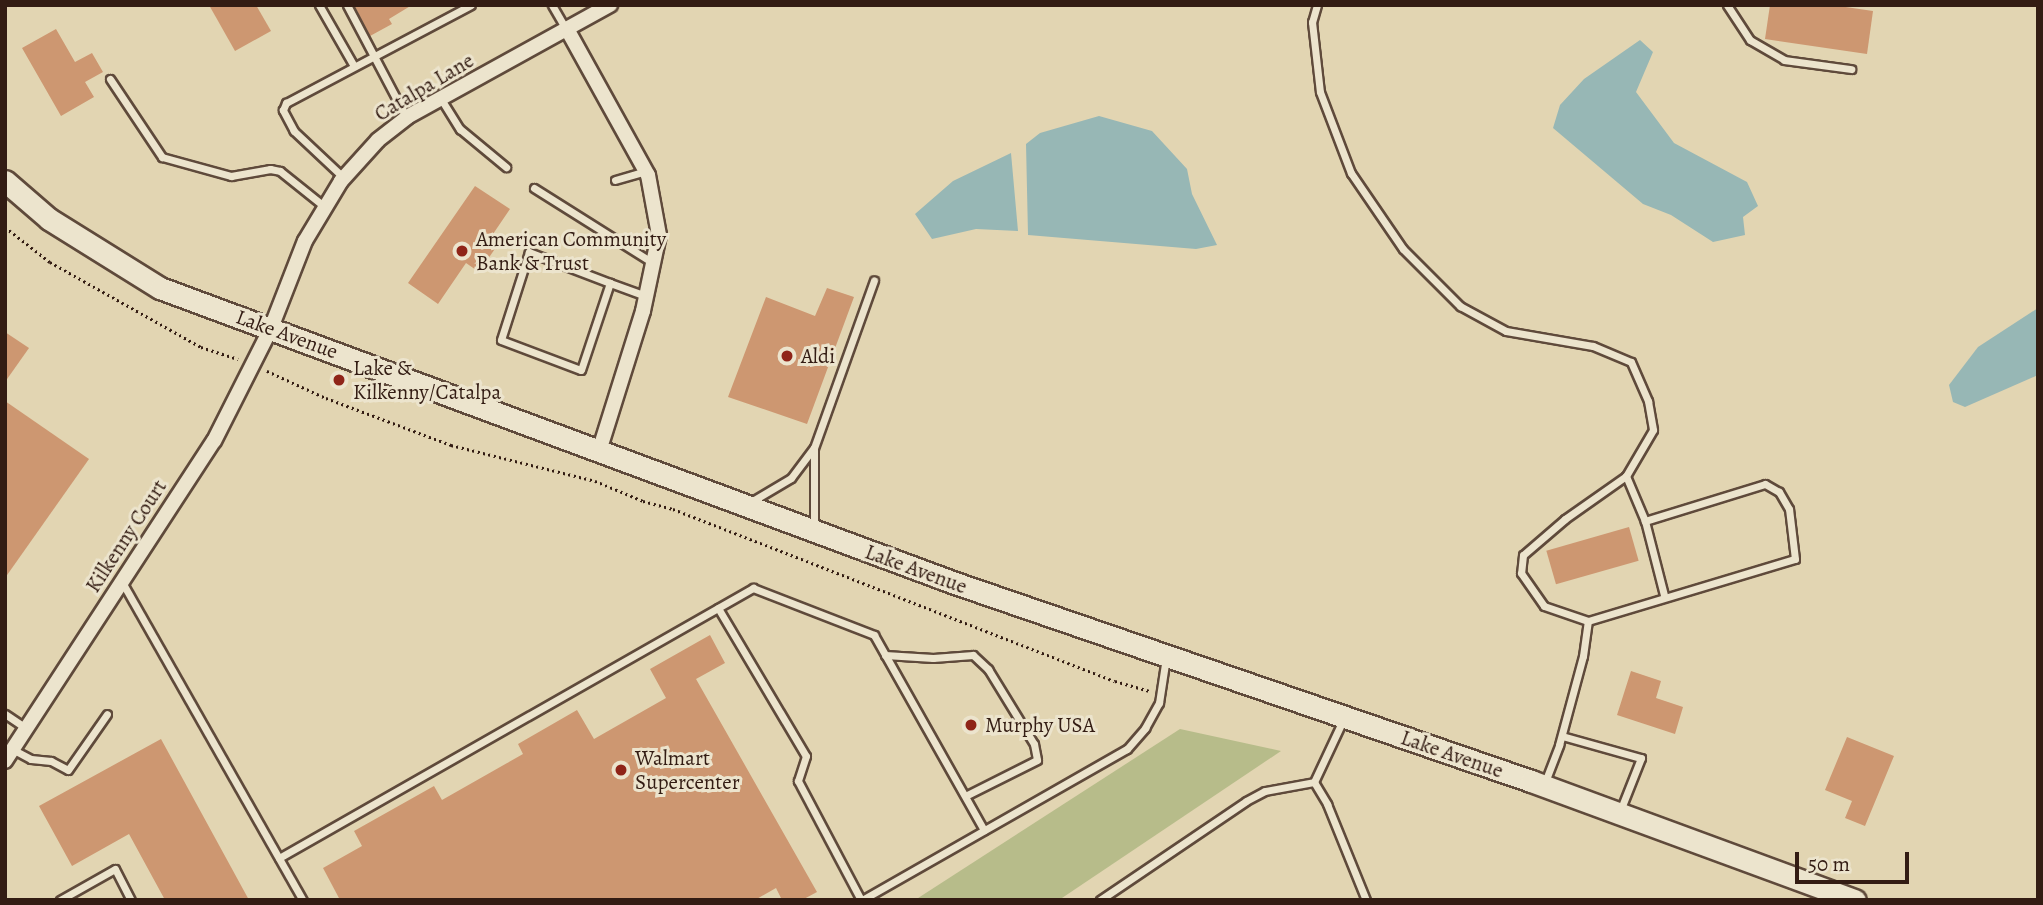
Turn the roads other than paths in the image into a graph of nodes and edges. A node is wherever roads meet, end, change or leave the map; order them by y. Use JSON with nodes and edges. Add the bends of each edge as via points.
{"nodes":[{"id":1,"x":319,"y":5,"type":"edge"},
{"id":2,"x":347,"y":5,"type":"edge"},
{"id":3,"x":471,"y":5,"type":"edge"},
{"id":4,"x":552,"y":5,"type":"edge"},
{"id":5,"x":610,"y":5,"type":"edge"},
{"id":6,"x":1317,"y":5,"type":"edge"},
{"id":7,"x":1727,"y":5,"type":"edge"},
{"id":8,"x":567,"y":29,"type":"junction"},
{"id":9,"x":374,"y":55,"type":"junction"},
{"id":10,"x":354,"y":66,"type":"junction"},
{"id":11,"x":1851,"y":69,"type":"dead end"},
{"id":12,"x":110,"y":79,"type":"dead end"},
{"id":13,"x":441,"y":99,"type":"junction"},
{"id":14,"x":407,"y":117,"type":"junction"},
{"id":15,"x":506,"y":167,"type":"dead end"},
{"id":16,"x":646,"y":171,"type":"junction"},
{"id":17,"x":344,"y":178,"type":"junction"},
{"id":18,"x":615,"y":180,"type":"dead end"},
{"id":19,"x":5,"y":181,"type":"edge"},
{"id":20,"x":534,"y":188,"type":"dead end"},
{"id":21,"x":325,"y":207,"type":"junction"},
{"id":22,"x":653,"y":264,"type":"junction"},
{"id":23,"x":874,"y":280,"type":"dead end"},
{"id":24,"x":610,"y":283,"type":"junction"},
{"id":25,"x":646,"y":296,"type":"junction"},
{"id":26,"x":271,"y":328,"type":"junction"},
{"id":27,"x":814,"y":448,"type":"junction"},
{"id":28,"x":599,"y":451,"type":"junction"},
{"id":29,"x":1626,"y":476,"type":"junction"},
{"id":30,"x":745,"y":505,"type":"junction"},
{"id":31,"x":1646,"y":521,"type":"junction"},
{"id":32,"x":814,"y":531,"type":"junction"},
{"id":33,"x":122,"y":582,"type":"junction"},
{"id":34,"x":1664,"y":595,"type":"junction"},
{"id":35,"x":718,"y":608,"type":"junction"},
{"id":36,"x":1588,"y":621,"type":"junction"},
{"id":37,"x":885,"y":655,"type":"junction"},
{"id":38,"x":1166,"y":656,"type":"junction"},
{"id":39,"x":5,"y":713,"type":"edge"},
{"id":40,"x":107,"y":715,"type":"dead end"},
{"id":41,"x":1344,"y":717,"type":"junction"},
{"id":42,"x":26,"y":727,"type":"junction"},
{"id":43,"x":1562,"y":736,"type":"junction"},
{"id":44,"x":8,"y":755,"type":"edge"},
{"id":45,"x":1314,"y":782,"type":"junction"},
{"id":46,"x":1543,"y":786,"type":"junction"},
{"id":47,"x":965,"y":796,"type":"junction"},
{"id":48,"x":1619,"y":814,"type":"junction"},
{"id":49,"x":984,"y":830,"type":"junction"},
{"id":50,"x":279,"y":858,"type":"junction"},
{"id":51,"x":60,"y":900,"type":"edge"},
{"id":52,"x":131,"y":900,"type":"edge"},
{"id":53,"x":303,"y":900,"type":"edge"},
{"id":54,"x":862,"y":900,"type":"edge"},
{"id":55,"x":1100,"y":900,"type":"edge"},
{"id":56,"x":1366,"y":900,"type":"edge"},
{"id":57,"x":1855,"y":900,"type":"edge"}],
"edges":[{"from":1,"to":10,"type":"lane"},
{"from":2,"to":9,"type":"lane"},
{"from":3,"to":9,"type":"lane"},
{"from":4,"to":8,"type":"lane"},
{"from":5,"to":8,"type":"street","name":"Catalpa Lane"},
{"from":6,"to":29,"type":"lane","via":[[1312,22],[1320,92],[1351,173],[1403,249],[1460,306],[1506,331],[1593,346],[1630,362],[1648,401],[1653,430]]},
{"from":7,"to":11,"type":"lane","via":[[1751,40],[1784,60]]},
{"from":8,"to":13,"type":"street","name":"Catalpa Lane"},
{"from":8,"to":16,"type":"street"},
{"from":9,"to":10,"type":"lane"},
{"from":9,"to":14,"type":"lane"},
{"from":10,"to":17,"type":"lane","via":[[286,103],[283,110],[294,131]]},
{"from":12,"to":21,"type":"lane","via":[[162,157],[231,176],[280,171]]},
{"from":13,"to":14,"type":"street","name":"Catalpa Lane"},
{"from":13,"to":15,"type":"lane","via":[[460,129]]},
{"from":14,"to":17,"type":"street","name":"Catalpa Lane","via":[[378,140]]},
{"from":16,"to":18,"type":"lane"},
{"from":16,"to":22,"type":"street","via":[[659,235]]},
{"from":17,"to":21,"type":"street","name":"Catalpa Lane"},
{"from":19,"to":26,"type":"street","name":"Lake Avenue","via":[[49,219],[160,288]]},
{"from":20,"to":22,"type":"lane"},
{"from":21,"to":26,"type":"street","name":"Catalpa Lane","via":[[304,241]]},
{"from":22,"to":25,"type":"street"},
{"from":23,"to":27,"type":"lane"},
{"from":24,"to":24,"type":"lane","via":[[582,370],[501,340],[529,252]]},
{"from":24,"to":25,"type":"lane"},
{"from":25,"to":28,"type":"street"},
{"from":26,"to":28,"type":"street","name":"Lake Avenue"},
{"from":26,"to":33,"type":"street","name":"Kilkenny Court","via":[[214,441]]},
{"from":27,"to":30,"type":"lane","via":[[791,478]]},
{"from":27,"to":32,"type":"lane"},
{"from":28,"to":30,"type":"street","name":"Lake Avenue"},
{"from":29,"to":31,"type":"lane"},
{"from":29,"to":36,"type":"lane","via":[[1524,555],[1521,573],[1544,606]]},
{"from":30,"to":32,"type":"street","name":"Lake Avenue"},
{"from":31,"to":34,"type":"lane"},
{"from":31,"to":34,"type":"lane","via":[[1765,484],[1779,492],[1788,509],[1795,559]]},
{"from":32,"to":38,"type":"street","name":"Lake Avenue"},
{"from":33,"to":42,"type":"street","name":"Kilkenny Court"},
{"from":33,"to":50,"type":"lane"},
{"from":34,"to":36,"type":"lane"},
{"from":35,"to":37,"type":"lane","via":[[753,588],[874,635]]},
{"from":35,"to":50,"type":"lane"},
{"from":35,"to":54,"type":"lane","via":[[806,756],[797,781]]},
{"from":36,"to":43,"type":"lane"},
{"from":37,"to":47,"type":"lane"},
{"from":37,"to":47,"type":"lane","via":[[973,656],[988,668],[1034,744],[1037,760]]},
{"from":38,"to":41,"type":"street","name":"Lake Avenue"},
{"from":38,"to":49,"type":"lane","via":[[1159,703],[1146,728],[1126,748]]},
{"from":39,"to":42,"type":"lane"},
{"from":40,"to":44,"type":"lane","via":[[68,769],[51,761]]},
{"from":41,"to":45,"type":"lane"},
{"from":41,"to":46,"type":"street","name":"Lake Avenue"},
{"from":42,"to":44,"type":"street","name":"Kilkenny Court"},
{"from":43,"to":46,"type":"lane"},
{"from":43,"to":48,"type":"lane","via":[[1641,758]]},
{"from":45,"to":55,"type":"lane","via":[[1245,801]]},
{"from":45,"to":56,"type":"lane"},
{"from":46,"to":48,"type":"street","name":"Lake Avenue"},
{"from":47,"to":49,"type":"lane"},
{"from":48,"to":57,"type":"street","name":"Lake Avenue"},
{"from":49,"to":54,"type":"lane"},
{"from":50,"to":53,"type":"lane"},
{"from":51,"to":52,"type":"lane","via":[[116,869]]}]}
